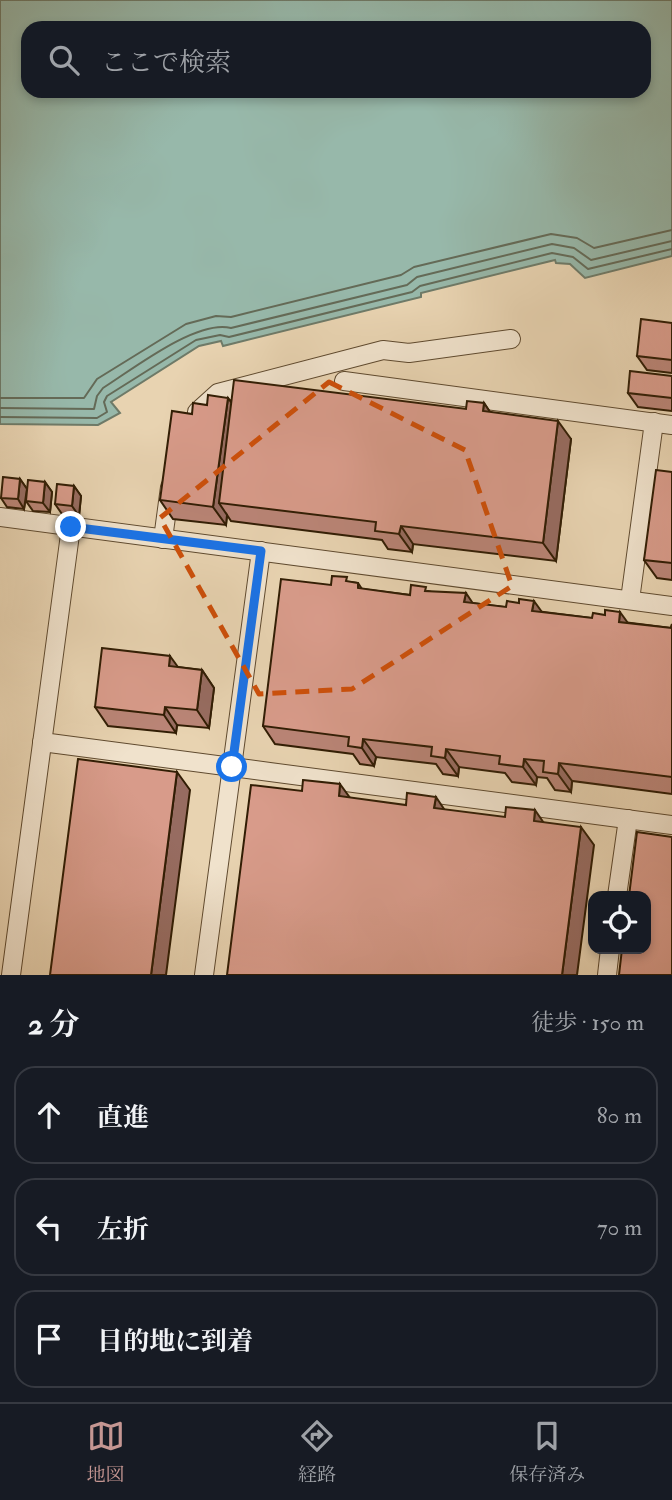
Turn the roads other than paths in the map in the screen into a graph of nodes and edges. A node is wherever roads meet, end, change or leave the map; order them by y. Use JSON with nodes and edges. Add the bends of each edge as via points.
{"nodes":[{"id":1,"x":511,"y":339,"type":"dead end"},
{"id":2,"x":344,"y":381,"type":"dead end"},
{"id":3,"x":187,"y":421,"type":"edge"},
{"id":4,"x":654,"y":422,"type":"junction"},
{"id":5,"x":672,"y":425,"type":"edge"},
{"id":6,"x":172,"y":471,"type":"edge"},
{"id":7,"x":0,"y":517,"type":"edge"},
{"id":8,"x":71,"y":527,"type":"junction"},
{"id":9,"x":163,"y":539,"type":"junction"},
{"id":10,"x":261,"y":551,"type":"junction"},
{"id":11,"x":630,"y":600,"type":"junction"},
{"id":12,"x":672,"y":606,"type":"edge"},
{"id":13,"x":42,"y":742,"type":"junction"},
{"id":14,"x":232,"y":767,"type":"junction"},
{"id":15,"x":628,"y":819,"type":"junction"},
{"id":16,"x":672,"y":825,"type":"edge"},
{"id":17,"x":618,"y":891,"type":"edge"},
{"id":18,"x":609,"y":954,"type":"edge"},
{"id":19,"x":11,"y":975,"type":"edge"},
{"id":20,"x":204,"y":975,"type":"edge"},
{"id":21,"x":607,"y":975,"type":"edge"}],
"edges":[{"from":1,"to":3,"type":"lane","via":[[409,353],[383,350],[218,393]]},
{"from":2,"to":4,"type":"lane"},
{"from":4,"to":5,"type":"lane"},
{"from":4,"to":11,"type":"lane"},
{"from":6,"to":9,"type":"lane"},
{"from":7,"to":8,"type":"lane"},
{"from":8,"to":9,"type":"lane"},
{"from":8,"to":13,"type":"lane"},
{"from":9,"to":10,"type":"lane"},
{"from":10,"to":11,"type":"lane"},
{"from":10,"to":14,"type":"lane"},
{"from":11,"to":12,"type":"lane"},
{"from":13,"to":14,"type":"lane"},
{"from":13,"to":19,"type":"lane"},
{"from":14,"to":15,"type":"lane"},
{"from":14,"to":20,"type":"lane"},
{"from":15,"to":16,"type":"lane"},
{"from":15,"to":17,"type":"lane"},
{"from":18,"to":21,"type":"lane"}]}
